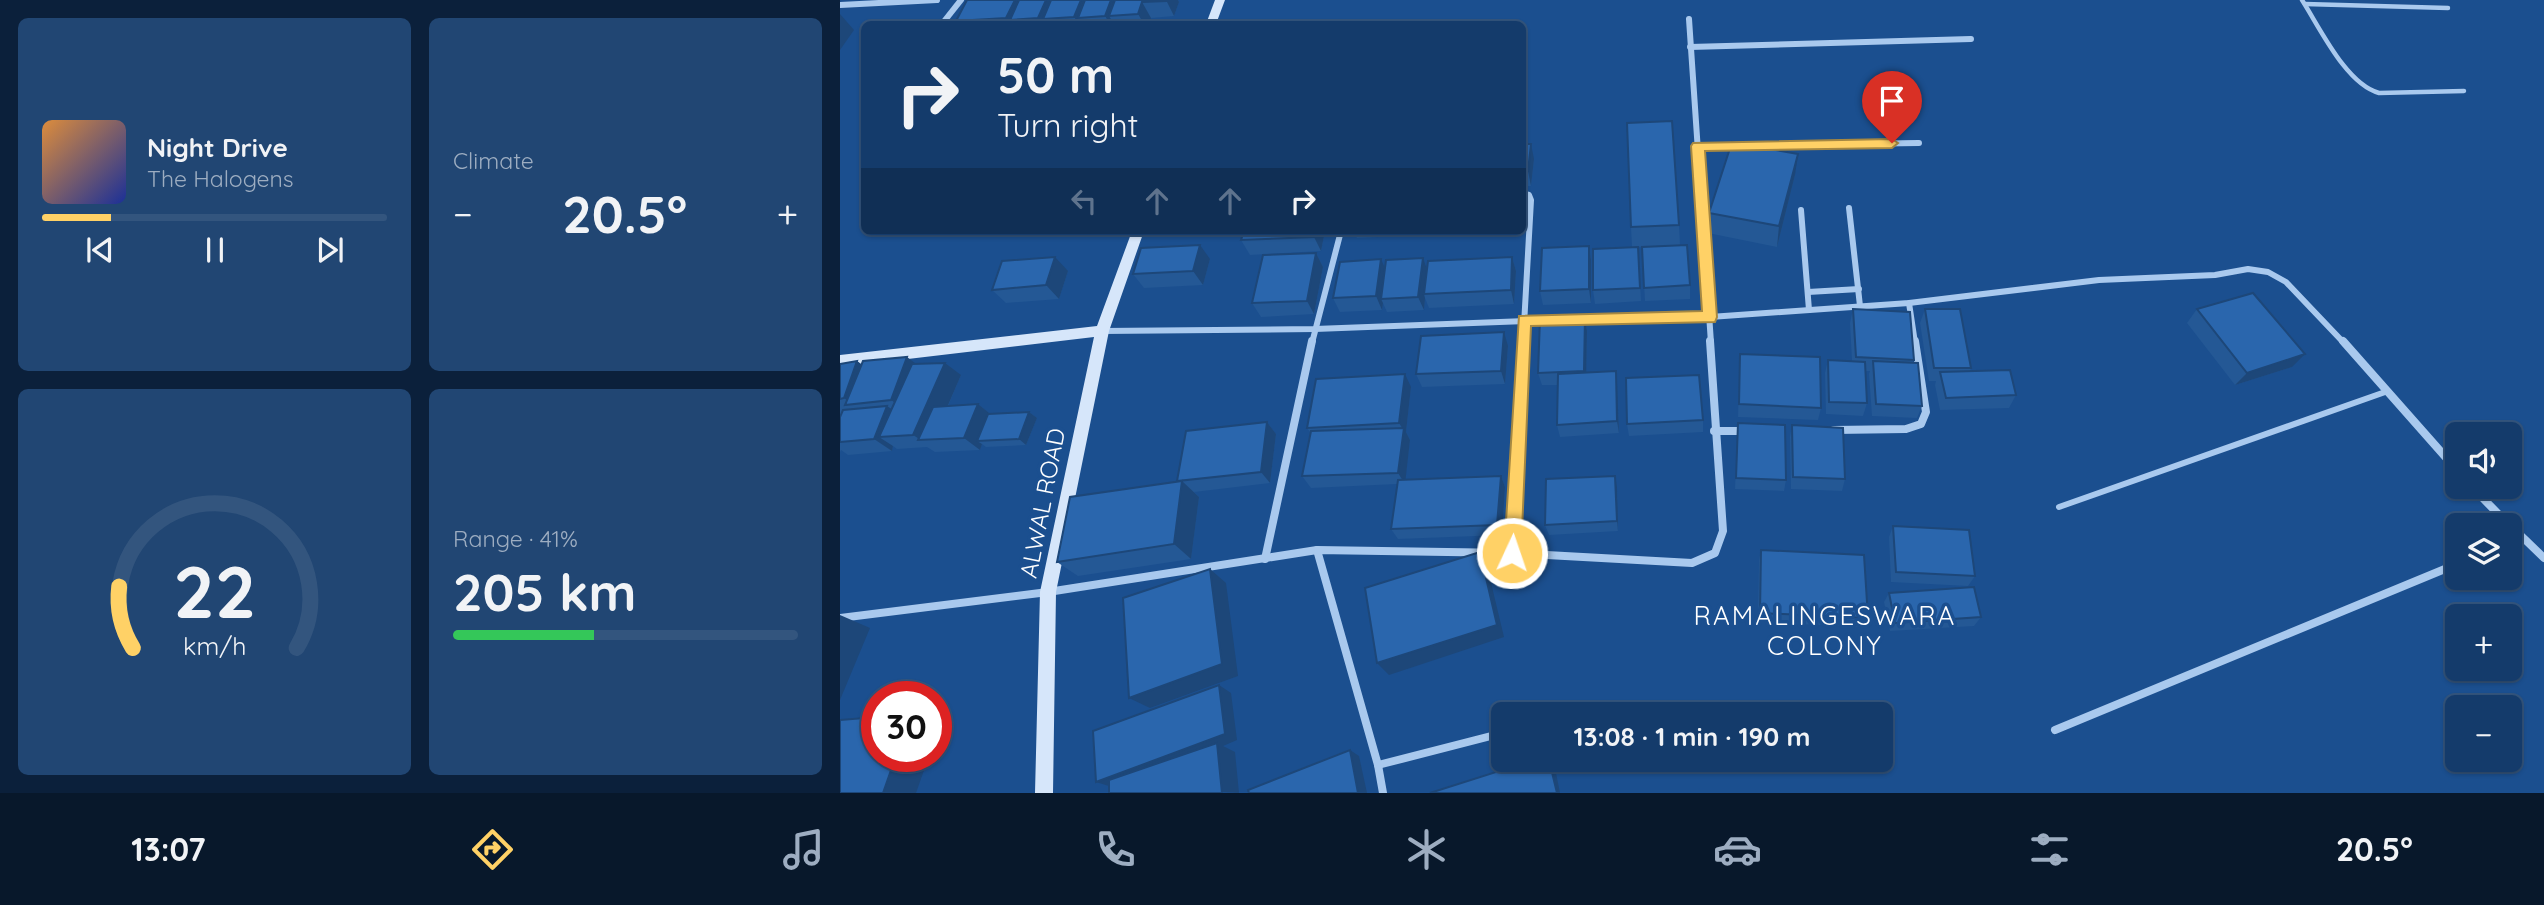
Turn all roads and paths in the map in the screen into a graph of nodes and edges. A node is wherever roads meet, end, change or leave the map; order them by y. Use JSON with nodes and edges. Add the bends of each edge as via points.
{"nodes":[{"id":1,"x":937,"y":0,"type":"edge"},
{"id":2,"x":961,"y":0,"type":"edge"},
{"id":3,"x":1220,"y":0,"type":"edge"},
{"id":4,"x":2303,"y":2,"type":"edge"},
{"id":5,"x":840,"y":5,"type":"edge"},
{"id":6,"x":2448,"y":8,"type":"dead end"},
{"id":7,"x":1689,"y":19,"type":"dead end"},
{"id":8,"x":944,"y":21,"type":"edge"},
{"id":9,"x":1213,"y":21,"type":"edge"},
{"id":10,"x":1971,"y":39,"type":"dead end"},
{"id":11,"x":1690,"y":47,"type":"junction"},
{"id":12,"x":2464,"y":91,"type":"dead end"},
{"id":13,"x":1919,"y":143,"type":"dead end"},
{"id":14,"x":1698,"y":146,"type":"junction"},
{"id":15,"x":1526,"y":194,"type":"edge"},
{"id":16,"x":1849,"y":208,"type":"dead end"},
{"id":17,"x":1801,"y":210,"type":"dead end"},
{"id":18,"x":1137,"y":235,"type":"edge"},
{"id":19,"x":1339,"y":235,"type":"edge"},
{"id":20,"x":1858,"y":289,"type":"junction"},
{"id":21,"x":1808,"y":292,"type":"junction"},
{"id":22,"x":1909,"y":303,"type":"junction"},
{"id":23,"x":1860,"y":306,"type":"junction"},
{"id":24,"x":1809,"y":310,"type":"junction"},
{"id":25,"x":1710,"y":317,"type":"junction"},
{"id":26,"x":1524,"y":320,"type":"junction"},
{"id":27,"x":1315,"y":329,"type":"junction"},
{"id":28,"x":1102,"y":331,"type":"junction"},
{"id":29,"x":840,"y":360,"type":"edge"},
{"id":30,"x":2388,"y":391,"type":"junction"},
{"id":31,"x":1756,"y":430,"type":"edge"},
{"id":32,"x":1824,"y":430,"type":"edge"},
{"id":33,"x":1714,"y":431,"type":"junction"},
{"id":34,"x":2445,"y":456,"type":"edge"},
{"id":35,"x":2484,"y":499,"type":"edge"},
{"id":36,"x":2059,"y":507,"type":"dead end"},
{"id":37,"x":2497,"y":513,"type":"edge"},
{"id":38,"x":2522,"y":538,"type":"edge"},
{"id":39,"x":1317,"y":551,"type":"junction"},
{"id":40,"x":1512,"y":553,"type":"junction"},
{"id":41,"x":2544,"y":558,"type":"edge"},
{"id":42,"x":1265,"y":559,"type":"junction"},
{"id":43,"x":2445,"y":570,"type":"edge"},
{"id":44,"x":1048,"y":592,"type":"junction"},
{"id":45,"x":840,"y":618,"type":"edge"},
{"id":46,"x":2055,"y":730,"type":"dead end"},
{"id":47,"x":1491,"y":736,"type":"edge"},
{"id":48,"x":1378,"y":765,"type":"junction"},
{"id":49,"x":1044,"y":793,"type":"edge"},
{"id":50,"x":1383,"y":793,"type":"edge"}],
"edges":[{"from":1,"to":5,"type":"street"},
{"from":2,"to":8,"type":"street"},
{"from":3,"to":9,"type":"main road"},
{"from":4,"to":6,"type":"lane"},
{"from":4,"to":12,"type":"lane","via":[[2354,79],[2368,90]]},
{"from":7,"to":11,"type":"street"},
{"from":10,"to":11,"type":"street"},
{"from":11,"to":14,"type":"street"},
{"from":13,"to":14,"type":"street"},
{"from":14,"to":25,"type":"street"},
{"from":15,"to":26,"type":"street","via":[[1531,200]]},
{"from":16,"to":20,"type":"street"},
{"from":17,"to":21,"type":"street"},
{"from":18,"to":28,"type":"main road","name":"ALWAL ROAD"},
{"from":19,"to":27,"type":"street"},
{"from":20,"to":21,"type":"street"},
{"from":20,"to":23,"type":"street"},
{"from":21,"to":24,"type":"street"},
{"from":22,"to":23,"type":"street"},
{"from":22,"to":30,"type":"street","via":[[2099,280],[2249,269],[2268,272],[2286,282]]},
{"from":22,"to":32,"type":"street","via":[[1926,412],[1922,424],[1906,429]]},
{"from":23,"to":24,"type":"street"},
{"from":24,"to":25,"type":"street"},
{"from":25,"to":26,"type":"street"},
{"from":25,"to":33,"type":"street"},
{"from":26,"to":27,"type":"street"},
{"from":26,"to":40,"type":"street"},
{"from":27,"to":28,"type":"street"},
{"from":27,"to":42,"type":"street"},
{"from":28,"to":29,"type":"main road"},
{"from":28,"to":44,"type":"main road","name":"ALWAL ROAD"},
{"from":30,"to":34,"type":"street"},
{"from":30,"to":36,"type":"lane"},
{"from":31,"to":33,"type":"street"},
{"from":33,"to":40,"type":"street","via":[[1723,531],[1714,553],[1692,563]]},
{"from":35,"to":37,"type":"street"},
{"from":38,"to":41,"type":"street"},
{"from":39,"to":40,"type":"street"},
{"from":39,"to":42,"type":"street"},
{"from":39,"to":48,"type":"street"},
{"from":42,"to":44,"type":"street"},
{"from":43,"to":46,"type":"street"},
{"from":44,"to":45,"type":"street"},
{"from":44,"to":49,"type":"main road","name":"ALWAL ROAD"},
{"from":47,"to":48,"type":"street"},
{"from":48,"to":50,"type":"street"}]}
